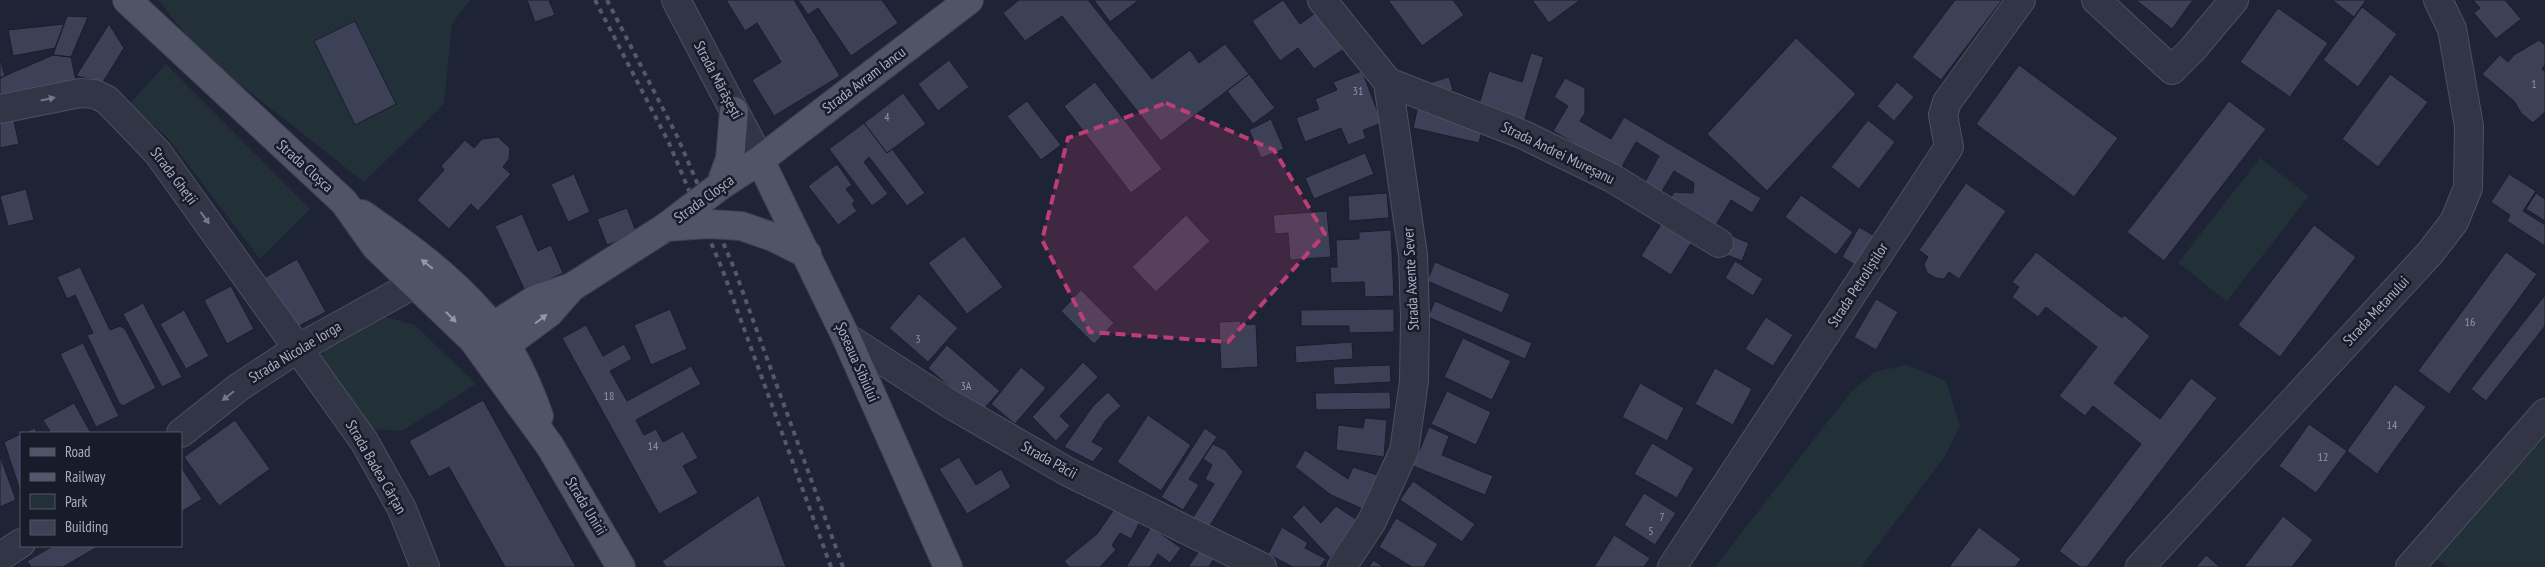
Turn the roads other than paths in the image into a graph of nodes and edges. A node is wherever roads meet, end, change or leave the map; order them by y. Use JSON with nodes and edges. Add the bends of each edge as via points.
{"nodes":[{"id":1,"x":127,"y":0,"type":"edge"},
{"id":2,"x":676,"y":0,"type":"edge"},
{"id":3,"x":969,"y":0,"type":"edge"},
{"id":4,"x":1322,"y":0,"type":"edge"},
{"id":5,"x":2022,"y":0,"type":"edge"},
{"id":6,"x":2096,"y":0,"type":"edge"},
{"id":7,"x":2234,"y":0,"type":"edge"},
{"id":8,"x":2438,"y":0,"type":"edge"},
{"id":9,"x":1388,"y":82,"type":"junction"},
{"id":10,"x":0,"y":109,"type":"edge"},
{"id":11,"x":734,"y":111,"type":"junction"},
{"id":12,"x":760,"y":160,"type":"junction"},
{"id":13,"x":720,"y":186,"type":"junction"},
{"id":14,"x":344,"y":202,"type":"junction"},
{"id":15,"x":666,"y":227,"type":"junction"},
{"id":16,"x":1719,"y":243,"type":"dead end"},
{"id":17,"x":807,"y":254,"type":"junction"},
{"id":18,"x":416,"y":283,"type":"junction"},
{"id":19,"x":846,"y":337,"type":"junction"},
{"id":20,"x":490,"y":342,"type":"junction"},
{"id":21,"x":297,"y":349,"type":"junction"},
{"id":22,"x":2545,"y":413,"type":"edge"},
{"id":23,"x":182,"y":432,"type":"edge"},
{"id":24,"x":20,"y":544,"type":"edge"},
{"id":25,"x":0,"y":557,"type":"edge"},
{"id":26,"x":425,"y":567,"type":"edge"},
{"id":27,"x":621,"y":567,"type":"edge"},
{"id":28,"x":948,"y":567,"type":"edge"},
{"id":29,"x":1262,"y":567,"type":"edge"},
{"id":30,"x":1342,"y":567,"type":"edge"},
{"id":31,"x":1672,"y":567,"type":"edge"},
{"id":32,"x":2140,"y":567,"type":"edge"},
{"id":33,"x":2410,"y":567,"type":"edge"}],
"edges":[{"from":1,"to":14,"type":"main road","name":"Strada Cloșca"},
{"from":2,"to":11,"type":"street","name":"Strada Mărășești"},
{"from":3,"to":12,"type":"main road","name":"Strada Avram Iancu"},
{"from":4,"to":9,"type":"street"},
{"from":5,"to":31,"type":"street","name":"Strada Petroliștilor","via":[[1947,102],[1944,116],[1950,147]]},
{"from":6,"to":7,"type":"street","via":[[2172,70]]},
{"from":8,"to":32,"type":"street","name":"Strada Metanului","via":[[2452,30],[2469,126],[2468,188],[2454,222],[2430,253]]},
{"from":9,"to":16,"type":"street","name":"Strada Andrei Mureșanu","via":[[1524,134],[1612,178]]},
{"from":9,"to":30,"type":"street","name":"Strada Axente Sever","via":[[1413,255],[1414,381],[1404,451],[1372,521]]},
{"from":10,"to":21,"type":"street","name":"Strada Gheții","one_way":true,"via":[[80,92],[106,100],[158,153]]},
{"from":11,"to":12,"type":"street","name":"Strada Mărășești"},
{"from":11,"to":13,"type":"main road","via":[[730,159]]},
{"from":12,"to":13,"type":"main road","name":"Strada Cloșca"},
{"from":12,"to":17,"type":"main road","name":"Șoseaua Sibiului"},
{"from":13,"to":15,"type":"main road","name":"Strada Cloșca","bridge":true},
{"from":14,"to":18,"type":"main road","name":"Strada Cloșca","via":[[376,247]]},
{"from":20,"to":14,"type":"main road","one_way":true,"via":[[465,295],[386,230]]},
{"from":15,"to":17,"type":"main road","bridge":true,"via":[[741,226]]},
{"from":15,"to":20,"type":"main road","name":"Strada Cloșca","via":[[572,287],[536,299]]},
{"from":17,"to":19,"type":"main road","name":"Șoseaua Sibiului"},
{"from":18,"to":20,"type":"main road","name":"Strada Cloșca","one_way":true},
{"from":18,"to":21,"type":"street","name":"Strada Nicolae Iorga"},
{"from":19,"to":28,"type":"main road","name":"Șoseaua Sibiului"},
{"from":19,"to":29,"type":"street","name":"Strada Păcii","via":[[950,404],[1068,472]]},
{"from":20,"to":27,"type":"main road","name":"Strada Unirii"},
{"from":21,"to":23,"type":"street","name":"Strada Nicolae Iorga","one_way":true,"via":[[239,386]]},
{"from":21,"to":26,"type":"street","name":"Strada Badea Cârțan","via":[[364,441],[402,508]]},
{"from":22,"to":33,"type":"street"},
{"from":24,"to":25,"type":"street"}]}
